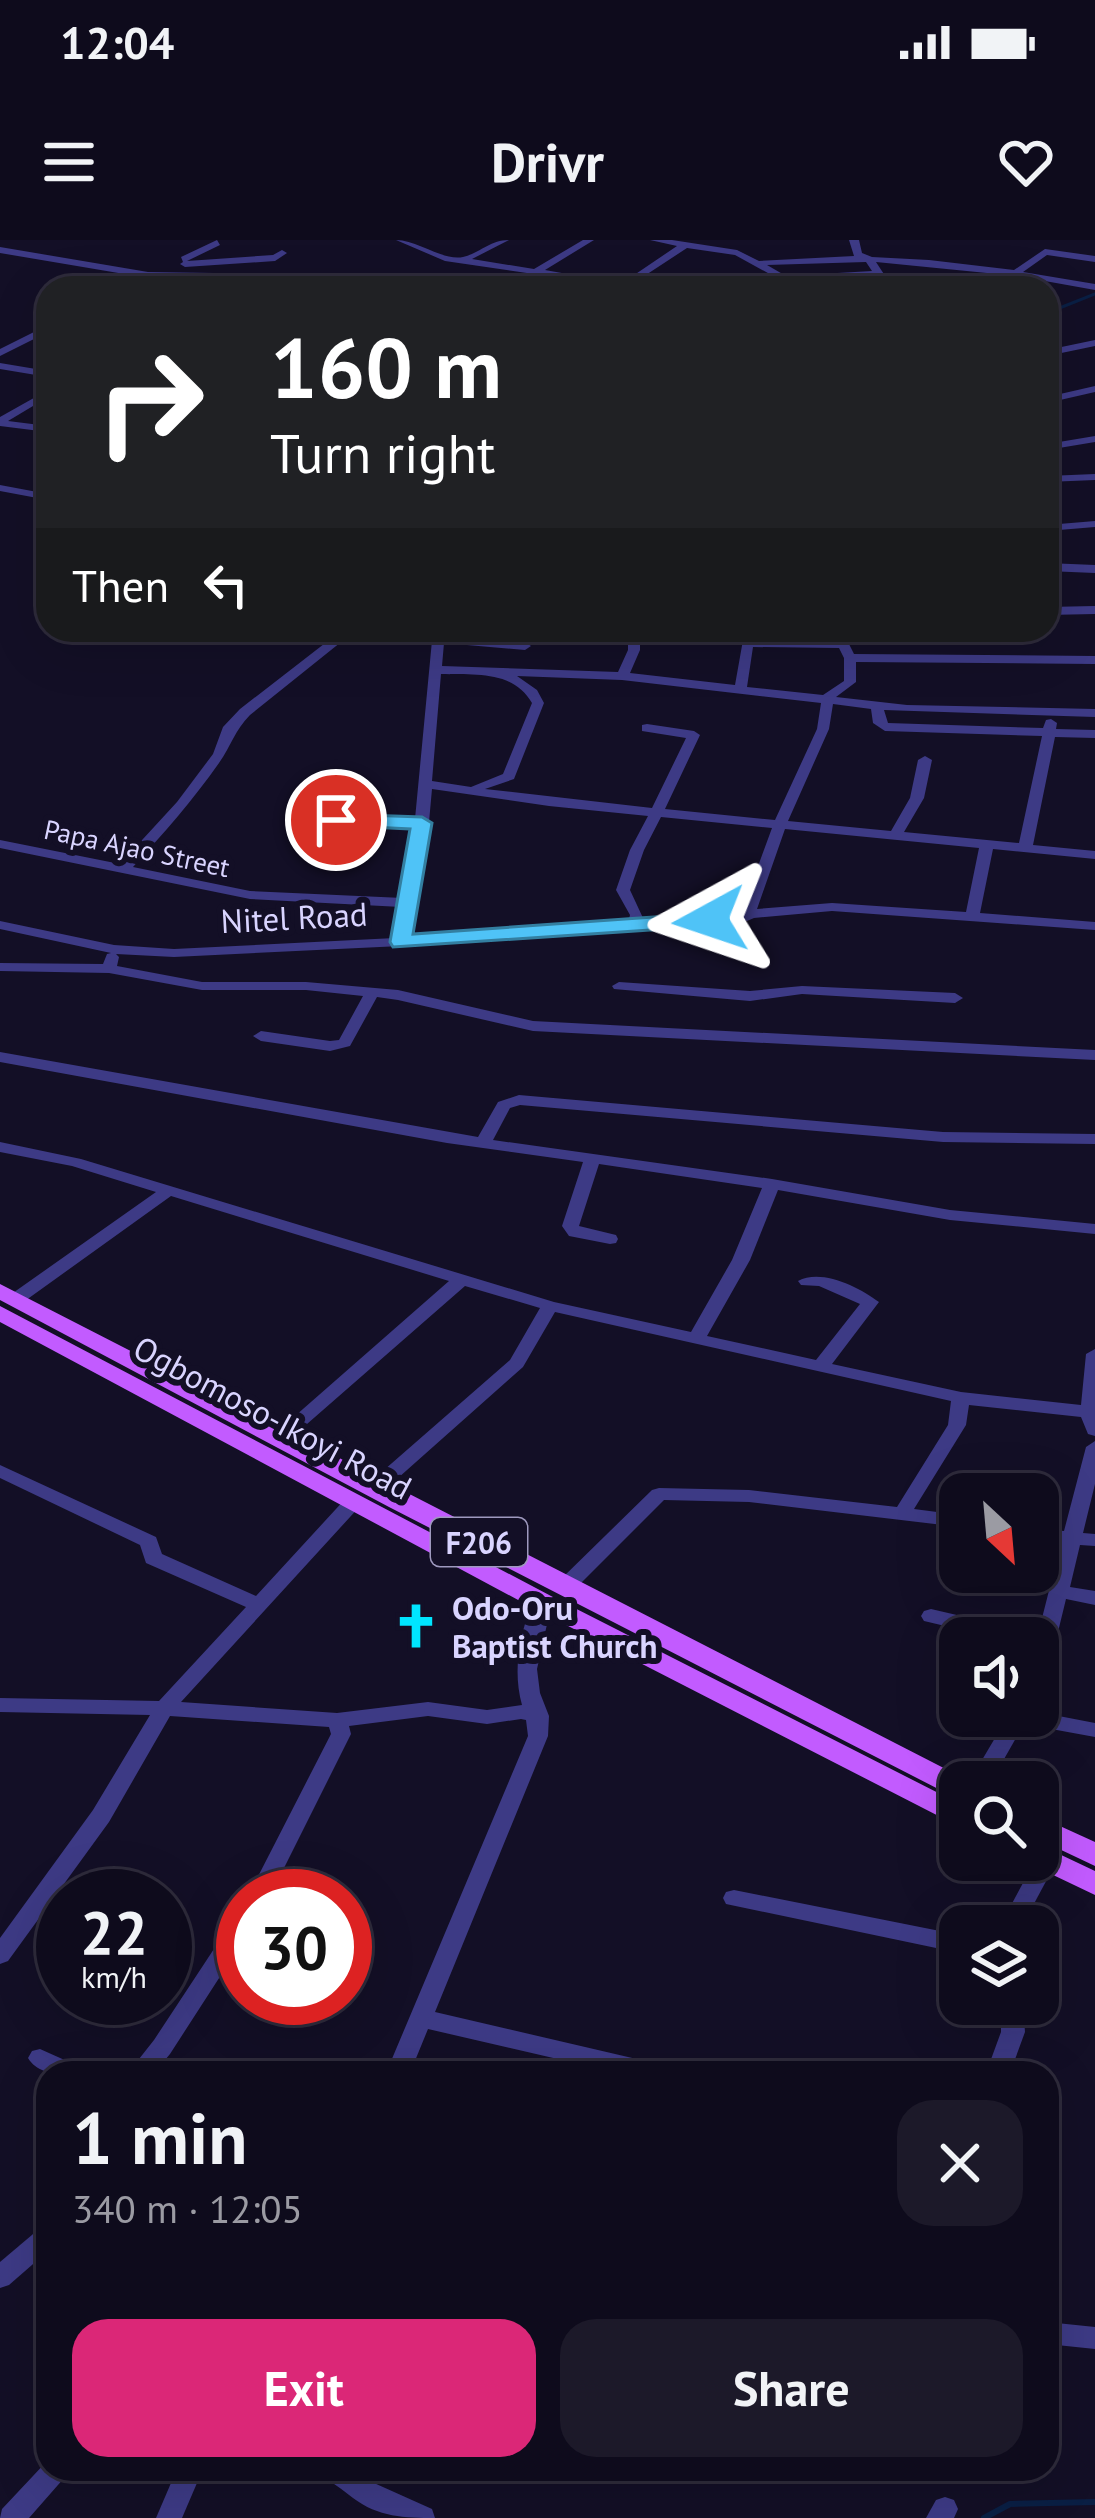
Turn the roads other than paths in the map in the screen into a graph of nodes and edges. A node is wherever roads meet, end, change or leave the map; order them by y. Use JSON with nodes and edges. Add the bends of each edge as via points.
{"nodes":[{"id":1,"x":203,"y":240,"type":"edge"},
{"id":2,"x":400,"y":240,"type":"edge"},
{"id":3,"x":504,"y":240,"type":"edge"},
{"id":4,"x":589,"y":240,"type":"edge"},
{"id":5,"x":655,"y":240,"type":"edge"},
{"id":6,"x":854,"y":240,"type":"edge"},
{"id":7,"x":935,"y":240,"type":"edge"},
{"id":8,"x":418,"y":241,"type":"edge"},
{"id":9,"x":707,"y":243,"type":"edge"},
{"id":10,"x":685,"y":245,"type":"junction"},
{"id":11,"x":750,"y":245,"type":"dead end"},
{"id":12,"x":0,"y":250,"type":"edge"},
{"id":13,"x":733,"y":251,"type":"junction"},
{"id":14,"x":445,"y":258,"type":"junction"},
{"id":15,"x":868,"y":258,"type":"junction"},
{"id":16,"x":1095,"y":259,"type":"edge"},
{"id":17,"x":463,"y":260,"type":"junction"},
{"id":18,"x":237,"y":261,"type":"dead end"},
{"id":19,"x":931,"y":262,"type":"junction"},
{"id":20,"x":762,"y":263,"type":"junction"},
{"id":21,"x":169,"y":266,"type":"junction"},
{"id":22,"x":537,"y":271,"type":"junction"},
{"id":23,"x":1019,"y":272,"type":"junction"},
{"id":24,"x":879,"y":274,"type":"joint"},
{"id":25,"x":148,"y":275,"type":"junction"},
{"id":26,"x":172,"y":276,"type":"edge"},
{"id":27,"x":434,"y":276,"type":"edge"},
{"id":28,"x":564,"y":276,"type":"edge"},
{"id":29,"x":638,"y":276,"type":"edge"},
{"id":30,"x":783,"y":276,"type":"edge"},
{"id":31,"x":832,"y":276,"type":"edge"},
{"id":32,"x":1013,"y":276,"type":"edge"},
{"id":33,"x":1039,"y":276,"type":"edge"},
{"id":34,"x":1059,"y":280,"type":"edge"},
{"id":35,"x":1095,"y":287,"type":"edge"},
{"id":36,"x":36,"y":334,"type":"edge"},
{"id":37,"x":1095,"y":344,"type":"edge"},
{"id":38,"x":1059,"y":351,"type":"edge"},
{"id":39,"x":0,"y":353,"type":"edge"},
{"id":40,"x":0,"y":367,"type":"edge"},
{"id":41,"x":36,"y":372,"type":"edge"},
{"id":42,"x":1095,"y":389,"type":"edge"},
{"id":43,"x":1059,"y":397,"type":"edge"},
{"id":44,"x":36,"y":400,"type":"edge"},
{"id":45,"x":0,"y":422,"type":"edge"},
{"id":46,"x":36,"y":427,"type":"edge"},
{"id":47,"x":1095,"y":439,"type":"edge"},
{"id":48,"x":1059,"y":445,"type":"edge"},
{"id":49,"x":1095,"y":477,"type":"edge"},
{"id":50,"x":1059,"y":478,"type":"edge"},
{"id":51,"x":0,"y":488,"type":"edge"},
{"id":52,"x":36,"y":495,"type":"edge"},
{"id":53,"x":1095,"y":524,"type":"edge"},
{"id":54,"x":1059,"y":527,"type":"edge"},
{"id":55,"x":1059,"y":568,"type":"edge"},
{"id":56,"x":1095,"y":569,"type":"edge"},
{"id":57,"x":1095,"y":610,"type":"edge"},
{"id":58,"x":1059,"y":611,"type":"edge"},
{"id":59,"x":335,"y":642,"type":"edge"},
{"id":60,"x":438,"y":642,"type":"edge"},
{"id":61,"x":496,"y":642,"type":"edge"},
{"id":62,"x":526,"y":642,"type":"edge"},
{"id":63,"x":634,"y":642,"type":"edge"},
{"id":64,"x":746,"y":642,"type":"edge"},
{"id":65,"x":841,"y":642,"type":"edge"},
{"id":66,"x":525,"y":646,"type":"junction"},
{"id":67,"x":850,"y":658,"type":"junction"},
{"id":68,"x":1095,"y":660,"type":"edge"},
{"id":69,"x":436,"y":670,"type":"junction"},
{"id":70,"x":526,"y":672,"type":"junction"},
{"id":71,"x":502,"y":673,"type":"junction"},
{"id":72,"x":622,"y":676,"type":"junction"},
{"id":73,"x":741,"y":688,"type":"junction"},
{"id":74,"x":828,"y":697,"type":"junction"},
{"id":75,"x":877,"y":705,"type":"junction"},
{"id":76,"x":1052,"y":712,"type":"junction"},
{"id":77,"x":1095,"y":713,"type":"edge"},
{"id":78,"x":647,"y":728,"type":"dead end"},
{"id":79,"x":1051,"y":732,"type":"junction"},
{"id":80,"x":1095,"y":734,"type":"edge"},
{"id":81,"x":925,"y":760,"type":"dead end"},
{"id":82,"x":425,"y":784,"type":"junction"},
{"id":83,"x":472,"y":788,"type":"junction"},
{"id":84,"x":662,"y":809,"type":"junction"},
{"id":85,"x":294,"y":819,"type":"dead end"},
{"id":86,"x":781,"y":822,"type":"junction"},
{"id":87,"x":422,"y":823,"type":"junction"},
{"id":88,"x":896,"y":834,"type":"junction"},
{"id":89,"x":0,"y":844,"type":"edge"},
{"id":90,"x":987,"y":844,"type":"junction"},
{"id":91,"x":1025,"y":849,"type":"junction"},
{"id":92,"x":1095,"y":855,"type":"edge"},
{"id":93,"x":122,"y":871,"type":"junction"},
{"id":94,"x":410,"y":903,"type":"junction"},
{"id":95,"x":973,"y":914,"type":"junction"},
{"id":96,"x":747,"y":917,"type":"junction"},
{"id":97,"x":0,"y":926,"type":"edge"},
{"id":98,"x":634,"y":926,"type":"junction"},
{"id":99,"x":1095,"y":926,"type":"edge"},
{"id":100,"x":401,"y":942,"type":"junction"},
{"id":101,"x":114,"y":949,"type":"junction"},
{"id":102,"x":0,"y":967,"type":"edge"},
{"id":103,"x":109,"y":969,"type":"junction"},
{"id":104,"x":619,"y":986,"type":"dead end"},
{"id":105,"x":372,"y":993,"type":"junction"},
{"id":106,"x":750,"y":996,"type":"junction"},
{"id":107,"x":955,"y":998,"type":"dead end"},
{"id":108,"x":261,"y":1036,"type":"dead end"},
{"id":109,"x":751,"y":1036,"type":"junction"},
{"id":110,"x":1095,"y":1055,"type":"edge"},
{"id":111,"x":0,"y":1057,"type":"edge"},
{"id":112,"x":1095,"y":1139,"type":"edge"},
{"id":113,"x":482,"y":1144,"type":"junction"},
{"id":114,"x":0,"y":1147,"type":"edge"},
{"id":115,"x":592,"y":1160,"type":"junction"},
{"id":116,"x":772,"y":1184,"type":"junction"},
{"id":117,"x":166,"y":1192,"type":"junction"},
{"id":118,"x":1095,"y":1228,"type":"edge"},
{"id":119,"x":610,"y":1239,"type":"dead end"},
{"id":120,"x":463,"y":1278,"type":"junction"},
{"id":121,"x":807,"y":1281,"type":"dead end"},
{"id":122,"x":5,"y":1301,"type":"edge"},
{"id":123,"x":550,"y":1306,"type":"junction"},
{"id":124,"x":697,"y":1338,"type":"junction"},
{"id":125,"x":1095,"y":1354,"type":"edge"},
{"id":126,"x":821,"y":1366,"type":"junction"},
{"id":127,"x":1095,"y":1374,"type":"edge"},
{"id":128,"x":961,"y":1398,"type":"junction"},
{"id":129,"x":1092,"y":1421,"type":"edge"},
{"id":130,"x":273,"y":1435,"type":"junction"},
{"id":131,"x":1095,"y":1448,"type":"edge"},
{"id":132,"x":0,"y":1472,"type":"edge"},
{"id":133,"x":362,"y":1493,"type":"junction"},
{"id":134,"x":904,"y":1510,"type":"junction"},
{"id":135,"x":939,"y":1517,"type":"edge"},
{"id":136,"x":1059,"y":1539,"type":"edge"},
{"id":137,"x":1095,"y":1540,"type":"edge"},
{"id":138,"x":1071,"y":1541,"type":"junction"},
{"id":139,"x":566,"y":1586,"type":"junction"},
{"id":140,"x":1062,"y":1592,"type":"junction"},
{"id":141,"x":1095,"y":1598,"type":"edge"},
{"id":142,"x":542,"y":1602,"type":"junction"},
{"id":143,"x":259,"y":1605,"type":"junction"},
{"id":144,"x":931,"y":1616,"type":"dead end"},
{"id":145,"x":1052,"y":1617,"type":"edge"},
{"id":146,"x":939,"y":1618,"type":"edge"},
{"id":147,"x":0,"y":1705,"type":"edge"},
{"id":148,"x":164,"y":1708,"type":"junction"},
{"id":149,"x":539,"y":1716,"type":"junction"},
{"id":150,"x":338,"y":1720,"type":"junction"},
{"id":151,"x":1059,"y":1723,"type":"edge"},
{"id":152,"x":1095,"y":1730,"type":"edge"},
{"id":153,"x":939,"y":1796,"type":"edge"},
{"id":154,"x":939,"y":1797,"type":"edge"},
{"id":155,"x":1059,"y":1837,"type":"edge"},
{"id":156,"x":1095,"y":1855,"type":"edge"},
{"id":157,"x":1059,"y":1866,"type":"edge"},
{"id":158,"x":272,"y":1869,"type":"edge"},
{"id":159,"x":1095,"y":1884,"type":"edge"},
{"id":160,"x":734,"y":1898,"type":"dead end"},
{"id":161,"x":939,"y":1940,"type":"edge"},
{"id":162,"x":0,"y":1955,"type":"edge"},
{"id":163,"x":216,"y":1965,"type":"edge"},
{"id":164,"x":421,"y":2018,"type":"junction"},
{"id":165,"x":1013,"y":2025,"type":"edge"},
{"id":166,"x":40,"y":2058,"type":"dead end"},
{"id":167,"x":46,"y":2061,"type":"edge"},
{"id":168,"x":151,"y":2061,"type":"edge"},
{"id":169,"x":403,"y":2061,"type":"edge"},
{"id":170,"x":606,"y":2061,"type":"edge"},
{"id":171,"x":1002,"y":2061,"type":"edge"},
{"id":172,"x":36,"y":2246,"type":"edge"},
{"id":173,"x":0,"y":2277,"type":"edge"},
{"id":174,"x":1059,"y":2334,"type":"edge"},
{"id":175,"x":1095,"y":2338,"type":"edge"},
{"id":176,"x":45,"y":2481,"type":"edge"},
{"id":177,"x":185,"y":2481,"type":"edge"},
{"id":178,"x":353,"y":2481,"type":"edge"},
{"id":179,"x":12,"y":2518,"type":"edge"},
{"id":180,"x":169,"y":2518,"type":"edge"},
{"id":181,"x":422,"y":2518,"type":"edge"}],
"edges":[{"from":1,"to":21,"type":"street","via":[[217,243]]},
{"from":2,"to":8,"type":"street"},
{"from":3,"to":17,"type":"street"},
{"from":4,"to":22,"type":"street"},
{"from":5,"to":10,"type":"street"},
{"from":6,"to":15,"type":"street","via":[[858,255]]},
{"from":7,"to":19,"type":"street"},
{"from":8,"to":14,"type":"street"},
{"from":9,"to":10,"type":"street"},
{"from":9,"to":13,"type":"street"},
{"from":10,"to":29,"type":"street"},
{"from":11,"to":13,"type":"street"},
{"from":12,"to":25,"type":"street"},
{"from":13,"to":20,"type":"street"},
{"from":14,"to":17,"type":"street"},
{"from":14,"to":27,"type":"street"},
{"from":15,"to":19,"type":"street"},
{"from":15,"to":20,"type":"street"},
{"from":15,"to":24,"type":"street"},
{"from":16,"to":23,"type":"street","via":[[1048,252]]},
{"from":17,"to":22,"type":"street"},
{"from":18,"to":21,"type":"street"},
{"from":19,"to":23,"type":"street"},
{"from":20,"to":30,"type":"street"},
{"from":21,"to":25,"type":"street"},
{"from":22,"to":28,"type":"street"},
{"from":23,"to":32,"type":"street"},
{"from":23,"to":33,"type":"street"},
{"from":24,"to":31,"type":"street"},
{"from":25,"to":26,"type":"street"},
{"from":34,"to":35,"type":"street"},
{"from":36,"to":39,"type":"street"},
{"from":37,"to":38,"type":"street"},
{"from":40,"to":41,"type":"street"},
{"from":42,"to":43,"type":"street"},
{"from":44,"to":45,"type":"street"},
{"from":45,"to":46,"type":"street"},
{"from":47,"to":48,"type":"street"},
{"from":49,"to":50,"type":"street"},
{"from":51,"to":52,"type":"street"},
{"from":53,"to":54,"type":"street"},
{"from":55,"to":56,"type":"street"},
{"from":57,"to":58,"type":"street"},
{"from":59,"to":93,"type":"street","via":[[228,730],[182,806]]},
{"from":60,"to":69,"type":"street"},
{"from":61,"to":66,"type":"street"},
{"from":62,"to":66,"type":"street"},
{"from":63,"to":72,"type":"street"},
{"from":64,"to":73,"type":"street"},
{"from":65,"to":67,"type":"street"},
{"from":66,"to":70,"type":"street"},
{"from":67,"to":68,"type":"street"},
{"from":67,"to":74,"type":"street","via":[[850,682]]},
{"from":69,"to":71,"type":"street"},
{"from":69,"to":82,"type":"street"},
{"from":70,"to":71,"type":"street"},
{"from":70,"to":72,"type":"street"},
{"from":71,"to":83,"type":"street","via":[[538,703],[509,776]]},
{"from":72,"to":73,"type":"street"},
{"from":73,"to":74,"type":"street"},
{"from":74,"to":75,"type":"street"},
{"from":74,"to":86,"type":"street","via":[[820,737]]},
{"from":75,"to":76,"type":"street"},
{"from":75,"to":79,"type":"street","via":[[885,727]]},
{"from":76,"to":77,"type":"street"},
{"from":76,"to":79,"type":"street"},
{"from":78,"to":84,"type":"street","via":[[694,733]]},
{"from":79,"to":80,"type":"street"},
{"from":79,"to":91,"type":"street"},
{"from":81,"to":88,"type":"street","via":[[917,798]]},
{"from":82,"to":83,"type":"street"},
{"from":82,"to":87,"type":"street"},
{"from":83,"to":84,"type":"street"},
{"from":84,"to":86,"type":"street"},
{"from":84,"to":98,"type":"street","via":[[626,875]]},
{"from":85,"to":87,"type":"street"},
{"from":86,"to":88,"type":"street"},
{"from":86,"to":96,"type":"street"},
{"from":87,"to":94,"type":"street"},
{"from":88,"to":90,"type":"street"},
{"from":89,"to":93,"type":"street","name":"Papa Ajao Street"},
{"from":90,"to":91,"type":"street"},
{"from":90,"to":95,"type":"street"},
{"from":91,"to":92,"type":"street"},
{"from":93,"to":94,"type":"street","name":"Papa Ajao Street","via":[[250,896]]},
{"from":94,"to":100,"type":"street"},
{"from":95,"to":96,"type":"street","name":"Nitel Road","via":[[832,907]]},
{"from":95,"to":99,"type":"street","name":"Nitel Road"},
{"from":96,"to":98,"type":"street","name":"Nitel Road"},
{"from":97,"to":101,"type":"street","name":"Nitel Road"},
{"from":98,"to":100,"type":"street","name":"Nitel Road"},
{"from":100,"to":101,"type":"street","name":"Nitel Road"},
{"from":101,"to":103,"type":"street"},
{"from":102,"to":103,"type":"street"},
{"from":103,"to":105,"type":"street","via":[[202,986]]},
{"from":104,"to":106,"type":"street"},
{"from":105,"to":108,"type":"street","via":[[345,1043]]},
{"from":105,"to":109,"type":"street","via":[[533,1026]]},
{"from":106,"to":107,"type":"street","via":[[802,990]]},
{"from":106,"to":109,"type":"street"},
{"from":109,"to":110,"type":"street"},
{"from":111,"to":113,"type":"street"},
{"from":112,"to":113,"type":"street","via":[[944,1137],[519,1100],[504,1105]]},
{"from":113,"to":115,"type":"street"},
{"from":114,"to":117,"type":"street"},
{"from":115,"to":116,"type":"street"},
{"from":115,"to":119,"type":"street","via":[[570,1226]]},
{"from":116,"to":118,"type":"street"},
{"from":116,"to":124,"type":"street"},
{"from":117,"to":120,"type":"street"},
{"from":117,"to":122,"type":"street"},
{"from":120,"to":123,"type":"street"},
{"from":120,"to":130,"type":"street","via":[[301,1420]]},
{"from":121,"to":126,"type":"street","via":[[871,1302]]},
{"from":122,"to":130,"type":"main road","name":"Ogbomoso-Ikoyi Road","number":"F206"},
{"from":122,"to":133,"type":"main road","name":"Ogbomoso-Ikoyi Road","number":"F206"},
{"from":123,"to":124,"type":"street"},
{"from":123,"to":133,"type":"street","via":[[517,1363]]},
{"from":124,"to":126,"type":"street"},
{"from":125,"to":127,"type":"street"},
{"from":126,"to":128,"type":"street"},
{"from":127,"to":129,"type":"street"},
{"from":128,"to":129,"type":"street"},
{"from":128,"to":134,"type":"street","via":[[957,1425]]},
{"from":130,"to":133,"type":"main road","name":"Ogbomoso-Ikoyi Road","number":"F206"},
{"from":131,"to":138,"type":"street"},
{"from":132,"to":143,"type":"street","via":[[149,1541],[153,1558]]},
{"from":133,"to":139,"type":"main road","name":"Ogbomoso-Ikoyi Road","number":"F206"},
{"from":133,"to":142,"type":"main road","name":"Ogbomoso-Ikoyi Road","number":"F206"},
{"from":133,"to":143,"type":"street"},
{"from":134,"to":135,"type":"street"},
{"from":134,"to":139,"type":"street","via":[[659,1494]]},
{"from":136,"to":138,"type":"street"},
{"from":137,"to":138,"type":"street"},
{"from":138,"to":140,"type":"street"},
{"from":139,"to":153,"type":"main road","name":"Ogbomoso-Ikoyi Road","number":"F206"},
{"from":140,"to":141,"type":"street"},
{"from":140,"to":145,"type":"street"},
{"from":142,"to":149,"type":"street","via":[[526,1685]]},
{"from":142,"to":154,"type":"main road","name":"Ogbomoso-Ikoyi Road","number":"F206"},
{"from":143,"to":148,"type":"street"},
{"from":144,"to":146,"type":"street"},
{"from":147,"to":148,"type":"street"},
{"from":148,"to":150,"type":"street"},
{"from":148,"to":162,"type":"street","via":[[81,1846]]},
{"from":149,"to":150,"type":"street","via":[[428,1709]]},
{"from":149,"to":164,"type":"street","via":[[538,1736]]},
{"from":150,"to":158,"type":"street","via":[[340,1734]]},
{"from":151,"to":152,"type":"street"},
{"from":155,"to":156,"type":"main road"},
{"from":157,"to":159,"type":"main road"},
{"from":160,"to":161,"type":"street"},
{"from":163,"to":168,"type":"street"},
{"from":164,"to":169,"type":"street"},
{"from":164,"to":170,"type":"street"},
{"from":165,"to":171,"type":"street"},
{"from":166,"to":167,"type":"street"},
{"from":172,"to":173,"type":"street"},
{"from":174,"to":175,"type":"street"},
{"from":176,"to":179,"type":"street"},
{"from":177,"to":180,"type":"street"},
{"from":178,"to":181,"type":"street"}]}
